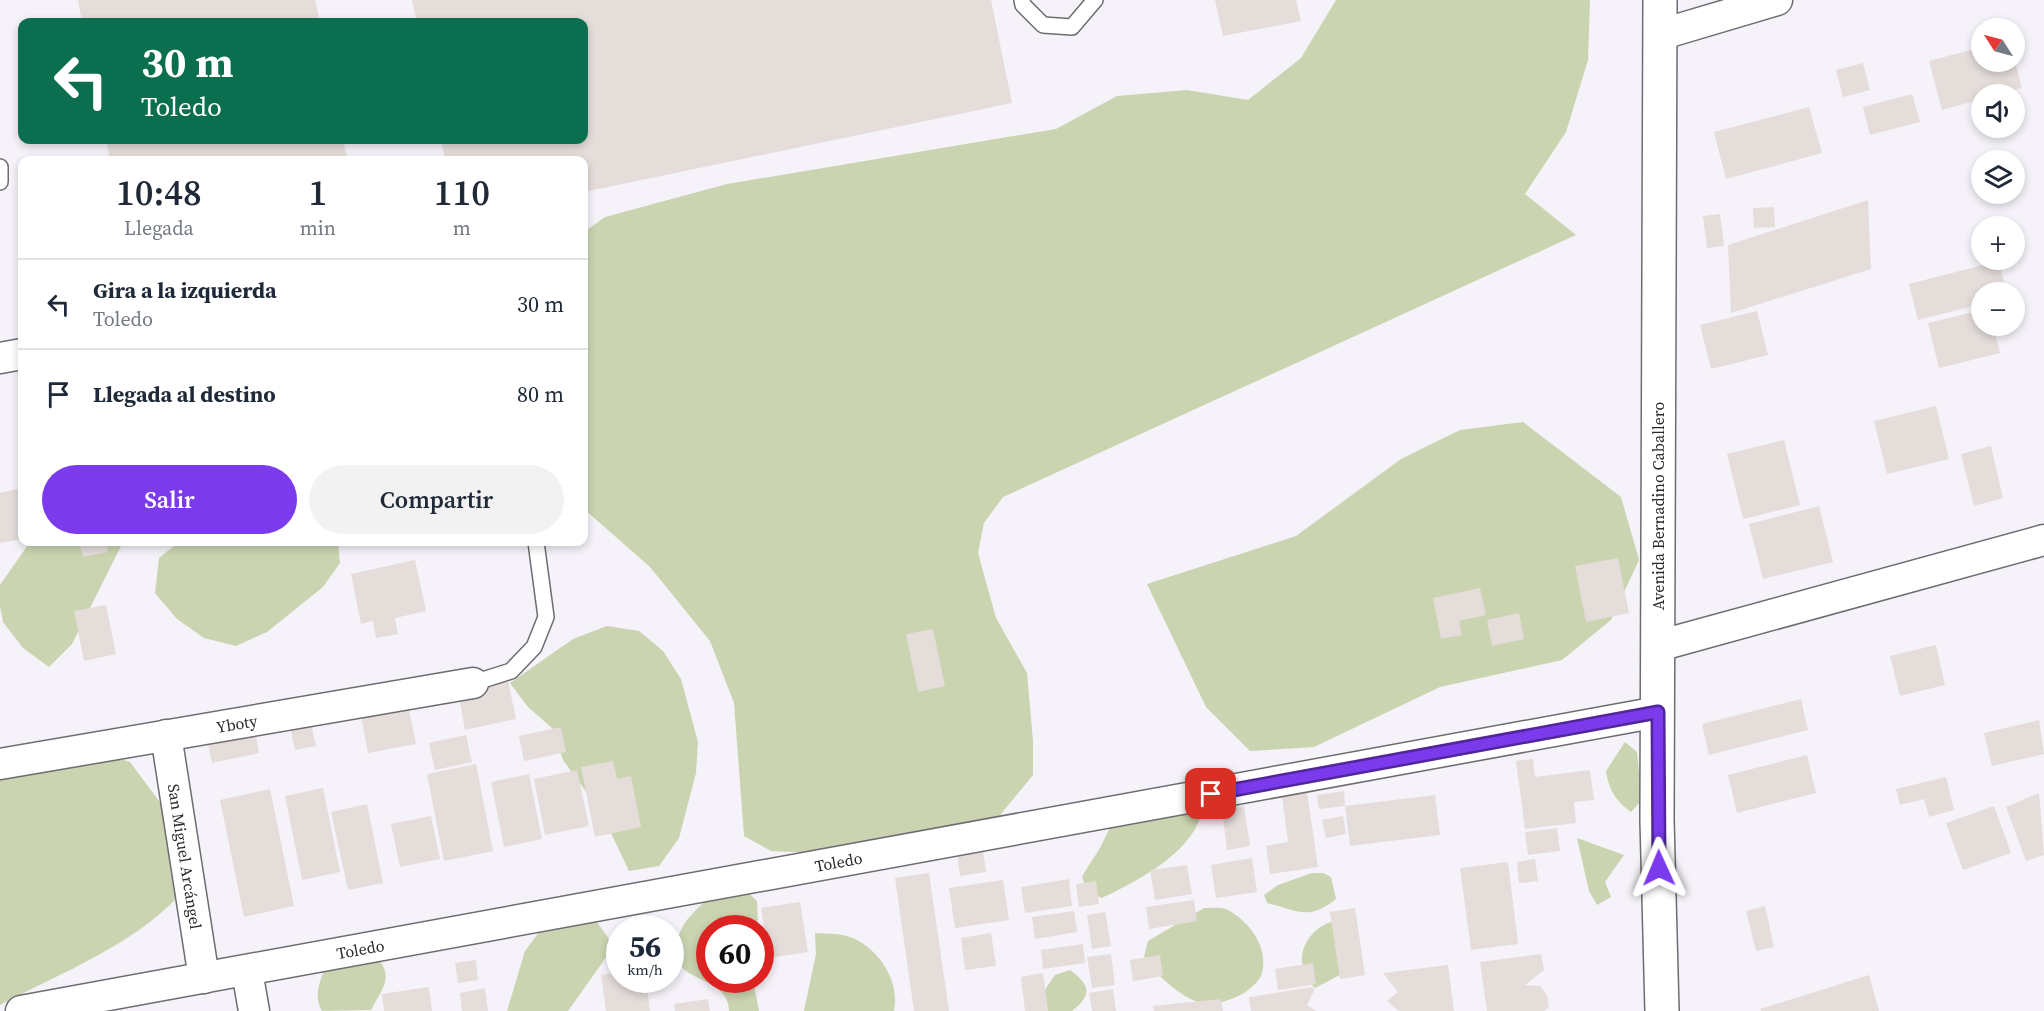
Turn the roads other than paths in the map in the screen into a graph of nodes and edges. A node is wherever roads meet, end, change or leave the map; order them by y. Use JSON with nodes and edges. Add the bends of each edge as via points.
{"nodes":[{"id":1,"x":1022,"y":0,"type":"edge"},
{"id":2,"x":1095,"y":0,"type":"edge"},
{"id":3,"x":1660,"y":0,"type":"edge"},
{"id":4,"x":1777,"y":0,"type":"edge"},
{"id":5,"x":1659,"y":35,"type":"junction"},
{"id":6,"x":0,"y":167,"type":"edge"},
{"id":7,"x":0,"y":182,"type":"edge"},
{"id":8,"x":18,"y":355,"type":"edge"},
{"id":9,"x":0,"y":358,"type":"edge"},
{"id":10,"x":2044,"y":540,"type":"edge"},
{"id":11,"x":537,"y":546,"type":"edge"},
{"id":12,"x":1658,"y":646,"type":"junction"},
{"id":13,"x":474,"y":683,"type":"joint"},
{"id":14,"x":1658,"y":712,"type":"junction"},
{"id":15,"x":166,"y":735,"type":"junction"},
{"id":16,"x":0,"y":764,"type":"edge"},
{"id":17,"x":247,"y":970,"type":"junction"},
{"id":18,"x":204,"y":978,"type":"junction"},
{"id":19,"x":21,"y":1011,"type":"edge"},
{"id":20,"x":254,"y":1011,"type":"edge"},
{"id":21,"x":1662,"y":1011,"type":"edge"}],
"edges":[{"from":1,"to":2,"type":"lane","via":[[1043,25],[1072,27]]},
{"from":3,"to":5,"type":"main road","name":"Avenida Bernadino Caballero"},
{"from":4,"to":5,"type":"street"},
{"from":5,"to":12,"type":"main road","name":"Avenida Bernadino Caballero"},
{"from":6,"to":7,"type":"lane"},
{"from":8,"to":9,"type":"street"},
{"from":10,"to":12,"type":"street"},
{"from":11,"to":13,"type":"lane","via":[[546,617],[534,647],[511,670]]},
{"from":12,"to":14,"type":"main road","name":"Avenida Bernadino Caballero"},
{"from":13,"to":15,"type":"street","name":"Yboty"},
{"from":14,"to":17,"type":"street","name":"Toledo"},
{"from":14,"to":21,"type":"main road","name":"Avenida Bernadino Caballero"},
{"from":15,"to":16,"type":"street","name":"Yboty"},
{"from":15,"to":18,"type":"street","name":"San Miguel Arcángel"},
{"from":17,"to":18,"type":"street","name":"Toledo"},
{"from":17,"to":20,"type":"street"},
{"from":18,"to":19,"type":"street","name":"Toledo"}]}
